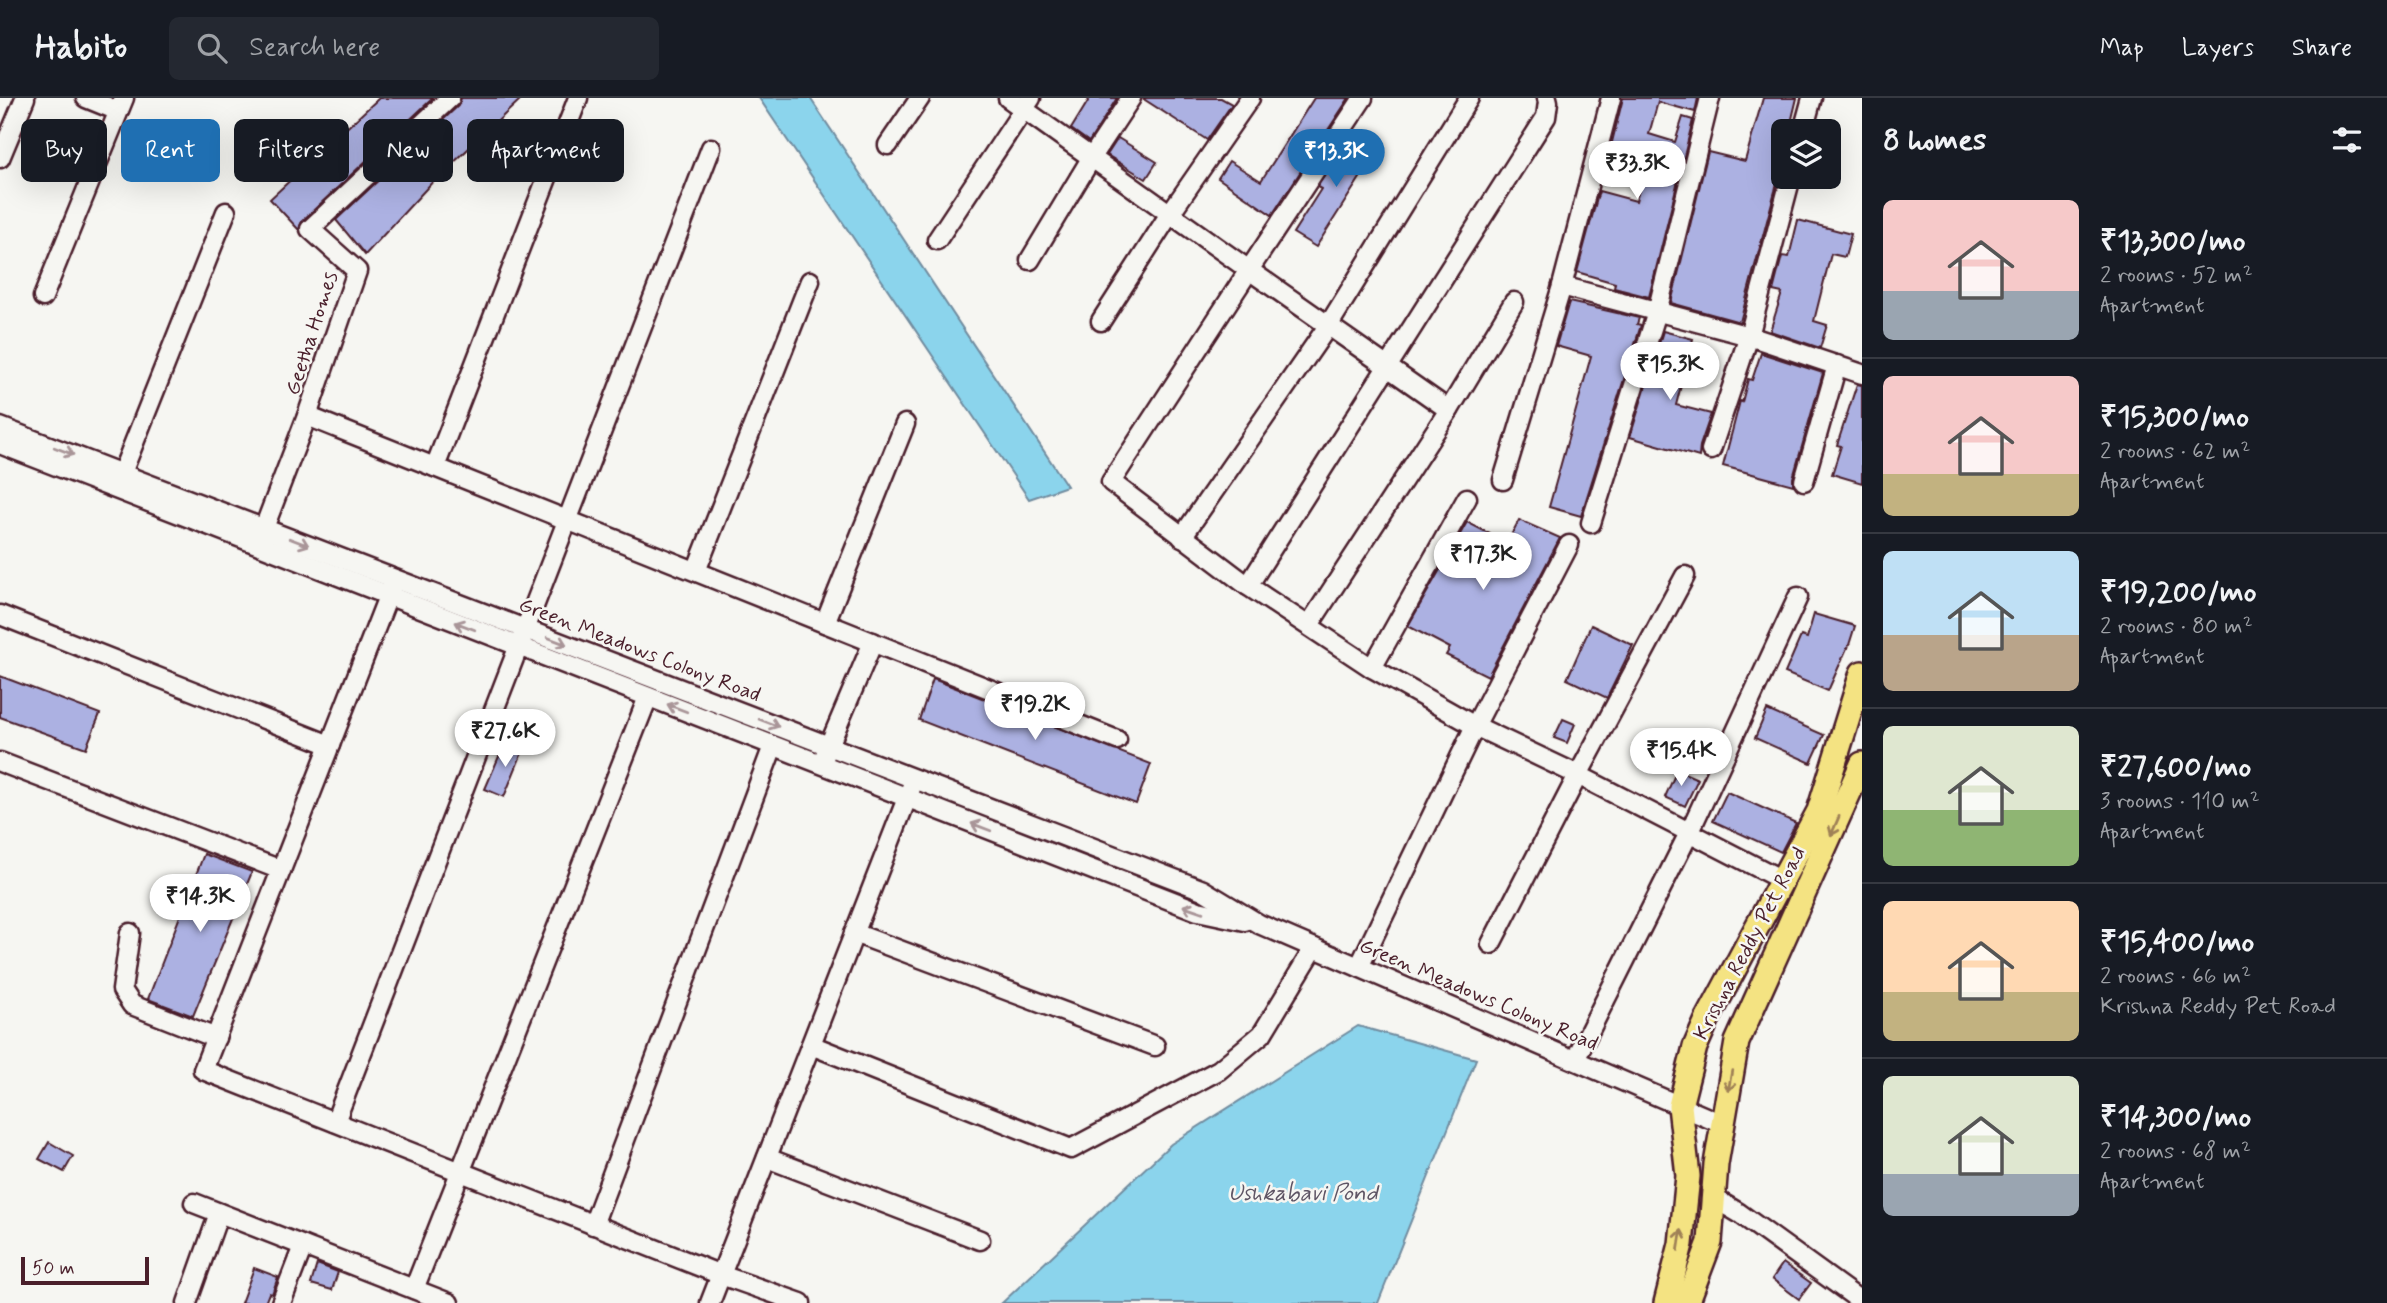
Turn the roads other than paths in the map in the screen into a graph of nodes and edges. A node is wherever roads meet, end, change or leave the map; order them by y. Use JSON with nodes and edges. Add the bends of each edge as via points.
{"nodes":[{"id":1,"x":25,"y":98,"type":"edge"},
{"id":2,"x":86,"y":98,"type":"edge"},
{"id":3,"x":450,"y":98,"type":"edge"},
{"id":4,"x":578,"y":98,"type":"edge"},
{"id":5,"x":920,"y":98,"type":"edge"},
{"id":6,"x":1008,"y":98,"type":"edge"},
{"id":7,"x":1131,"y":98,"type":"edge"},
{"id":8,"x":1250,"y":98,"type":"edge"},
{"id":9,"x":1363,"y":98,"type":"edge"},
{"id":10,"x":1469,"y":98,"type":"edge"},
{"id":11,"x":1547,"y":98,"type":"edge"},
{"id":12,"x":1611,"y":98,"type":"edge"},
{"id":13,"x":1710,"y":98,"type":"edge"},
{"id":14,"x":1812,"y":98,"type":"edge"},
{"id":15,"x":1027,"y":103,"type":"edge"},
{"id":16,"x":121,"y":105,"type":"edge"},
{"id":17,"x":1806,"y":119,"type":"edge"},
{"id":18,"x":888,"y":145,"type":"dead end"},
{"id":19,"x":711,"y":148,"type":"dead end"},
{"id":20,"x":1092,"y":157,"type":"junction"},
{"id":21,"x":0,"y":158,"type":"edge"},
{"id":22,"x":1788,"y":189,"type":"edge"},
{"id":23,"x":226,"y":212,"type":"dead end"},
{"id":24,"x":1171,"y":212,"type":"junction"},
{"id":25,"x":937,"y":240,"type":"dead end"},
{"id":26,"x":1030,"y":260,"type":"dead end"},
{"id":27,"x":1249,"y":270,"type":"junction"},
{"id":28,"x":810,"y":281,"type":"dead end"},
{"id":29,"x":1562,"y":286,"type":"junction"},
{"id":30,"x":43,"y":297,"type":"dead end"},
{"id":31,"x":1514,"y":302,"type":"dead end"},
{"id":32,"x":1657,"y":312,"type":"junction"},
{"id":33,"x":1101,"y":321,"type":"dead end"},
{"id":34,"x":1328,"y":326,"type":"junction"},
{"id":35,"x":1749,"y":336,"type":"junction"},
{"id":36,"x":1837,"y":365,"type":"junction"},
{"id":37,"x":1386,"y":366,"type":"junction"},
{"id":38,"x":1862,"y":374,"type":"edge"},
{"id":39,"x":1449,"y":410,"type":"junction"},
{"id":40,"x":307,"y":416,"type":"junction"},
{"id":41,"x":905,"y":424,"type":"dead end"},
{"id":42,"x":0,"y":427,"type":"edge"},
{"id":43,"x":0,"y":444,"type":"edge"},
{"id":44,"x":1711,"y":450,"type":"dead end"},
{"id":45,"x":435,"y":467,"type":"junction"},
{"id":46,"x":1503,"y":480,"type":"dead end"},
{"id":47,"x":1804,"y":481,"type":"dead end"},
{"id":48,"x":119,"y":482,"type":"junction"},
{"id":49,"x":1467,"y":498,"type":"dead end"},
{"id":50,"x":567,"y":520,"type":"junction"},
{"id":51,"x":1591,"y":523,"type":"dead end"},
{"id":52,"x":264,"y":528,"type":"junction"},
{"id":53,"x":1182,"y":537,"type":"junction"},
{"id":54,"x":1569,"y":545,"type":"dead end"},
{"id":55,"x":696,"y":572,"type":"junction"},
{"id":56,"x":1685,"y":576,"type":"dead end"},
{"id":57,"x":395,"y":579,"type":"junction"},
{"id":58,"x":1248,"y":586,"type":"junction"},
{"id":59,"x":389,"y":596,"type":"junction"},
{"id":60,"x":1798,"y":597,"type":"dead end"},
{"id":61,"x":0,"y":615,"type":"edge"},
{"id":62,"x":825,"y":623,"type":"junction"},
{"id":63,"x":1309,"y":625,"type":"junction"},
{"id":64,"x":525,"y":629,"type":"junction"},
{"id":65,"x":873,"y":642,"type":"junction"},
{"id":66,"x":519,"y":647,"type":"junction"},
{"id":67,"x":1372,"y":668,"type":"junction"},
{"id":68,"x":1862,"y":673,"type":"edge"},
{"id":69,"x":648,"y":697,"type":"junction"},
{"id":70,"x":1475,"y":726,"type":"junction"},
{"id":71,"x":1117,"y":740,"type":"dead end"},
{"id":72,"x":330,"y":744,"type":"junction"},
{"id":73,"x":773,"y":746,"type":"junction"},
{"id":74,"x":829,"y":746,"type":"junction"},
{"id":75,"x":0,"y":762,"type":"edge"},
{"id":76,"x":821,"y":764,"type":"junction"},
{"id":77,"x":1862,"y":764,"type":"edge"},
{"id":78,"x":1578,"y":775,"type":"junction"},
{"id":79,"x":914,"y":778,"type":"junction"},
{"id":80,"x":907,"y":798,"type":"junction"},
{"id":81,"x":1689,"y":833,"type":"junction"},
{"id":82,"x":281,"y":870,"type":"junction"},
{"id":83,"x":1782,"y":880,"type":"junction"},
{"id":84,"x":1259,"y":924,"type":"junction"},
{"id":85,"x":130,"y":933,"type":"dead end"},
{"id":86,"x":854,"y":933,"type":"junction"},
{"id":87,"x":1491,"y":944,"type":"dead end"},
{"id":88,"x":1314,"y":948,"type":"junction"},
{"id":89,"x":1359,"y":967,"type":"junction"},
{"id":90,"x":1707,"y":1020,"type":"junction"},
{"id":91,"x":1741,"y":1033,"type":"junction"},
{"id":92,"x":215,"y":1038,"type":"junction"},
{"id":93,"x":811,"y":1045,"type":"junction"},
{"id":94,"x":1155,"y":1045,"type":"dead end"},
{"id":95,"x":1575,"y":1060,"type":"junction"},
{"id":96,"x":1680,"y":1106,"type":"junction"},
{"id":97,"x":335,"y":1122,"type":"junction"},
{"id":98,"x":1722,"y":1124,"type":"junction"},
{"id":99,"x":767,"y":1158,"type":"junction"},
{"id":100,"x":461,"y":1172,"type":"junction"},
{"id":101,"x":1712,"y":1197,"type":"junction"},
{"id":102,"x":194,"y":1203,"type":"dead end"},
{"id":103,"x":219,"y":1213,"type":"junction"},
{"id":104,"x":593,"y":1225,"type":"junction"},
{"id":105,"x":980,"y":1240,"type":"dead end"},
{"id":106,"x":303,"y":1246,"type":"junction"},
{"id":107,"x":721,"y":1275,"type":"junction"},
{"id":108,"x":414,"y":1289,"type":"junction"},
{"id":109,"x":1855,"y":1300,"type":"edge"},
{"id":110,"x":187,"y":1303,"type":"edge"},
{"id":111,"x":281,"y":1303,"type":"edge"},
{"id":112,"x":449,"y":1303,"type":"edge"},
{"id":113,"x":710,"y":1303,"type":"edge"},
{"id":114,"x":801,"y":1303,"type":"edge"},
{"id":115,"x":1666,"y":1303,"type":"edge"},
{"id":116,"x":1687,"y":1303,"type":"edge"}],
"edges":[{"from":1,"to":21,"type":"street"},
{"from":2,"to":16,"type":"street"},
{"from":3,"to":40,"type":"street","name":"Geetha Homes","via":[[310,229],[357,271]]},
{"from":4,"to":45,"type":"street"},
{"from":5,"to":18,"type":"street"},
{"from":6,"to":15,"type":"street"},
{"from":7,"to":20,"type":"street"},
{"from":8,"to":24,"type":"street"},
{"from":9,"to":27,"type":"street"},
{"from":10,"to":34,"type":"street"},
{"from":11,"to":37,"type":"street","via":[[1546,117]]},
{"from":12,"to":29,"type":"street"},
{"from":13,"to":32,"type":"street"},
{"from":14,"to":17,"type":"street"},
{"from":15,"to":20,"type":"street"},
{"from":15,"to":25,"type":"street"},
{"from":16,"to":30,"type":"street"},
{"from":19,"to":50,"type":"street"},
{"from":20,"to":24,"type":"street"},
{"from":20,"to":26,"type":"street"},
{"from":22,"to":35,"type":"street"},
{"from":23,"to":48,"type":"street"},
{"from":24,"to":27,"type":"street"},
{"from":24,"to":33,"type":"street"},
{"from":27,"to":34,"type":"street"},
{"from":27,"to":53,"type":"street","via":[[1111,482]]},
{"from":28,"to":55,"type":"street"},
{"from":29,"to":32,"type":"street"},
{"from":29,"to":46,"type":"street"},
{"from":31,"to":39,"type":"street"},
{"from":32,"to":35,"type":"street"},
{"from":32,"to":51,"type":"street"},
{"from":34,"to":37,"type":"street"},
{"from":34,"to":53,"type":"street"},
{"from":35,"to":36,"type":"street"},
{"from":35,"to":44,"type":"street"},
{"from":36,"to":38,"type":"street"},
{"from":36,"to":47,"type":"street"},
{"from":37,"to":39,"type":"street"},
{"from":37,"to":58,"type":"street"},
{"from":39,"to":63,"type":"street"},
{"from":40,"to":45,"type":"street"},
{"from":40,"to":52,"type":"street","name":"Geetha Homes"},
{"from":41,"to":62,"type":"street"},
{"from":42,"to":48,"type":"street","name":"Green Meadows Colony Road","one_way":true},
{"from":43,"to":48,"type":"street","name":"Green Meadows Colony Road"},
{"from":45,"to":50,"type":"street"},
{"from":48,"to":52,"type":"street","name":"Green Meadows Colony Road"},
{"from":48,"to":59,"type":"street","name":"Green Meadows Colony Road"},
{"from":49,"to":67,"type":"street"},
{"from":50,"to":55,"type":"street"},
{"from":50,"to":64,"type":"street"},
{"from":52,"to":57,"type":"street","name":"Green Meadows Colony Road","one_way":true},
{"from":53,"to":58,"type":"street"},
{"from":54,"to":70,"type":"street"},
{"from":55,"to":62,"type":"street"},
{"from":56,"to":78,"type":"street"},
{"from":57,"to":59,"type":"street"},
{"from":57,"to":64,"type":"street","name":"Green Meadows Colony Road"},
{"from":58,"to":63,"type":"street"},
{"from":66,"to":59,"type":"street","name":"Green Meadows Colony Road","one_way":true},
{"from":59,"to":72,"type":"street"},
{"from":60,"to":81,"type":"street"},
{"from":61,"to":72,"type":"street"},
{"from":62,"to":65,"type":"street"},
{"from":63,"to":67,"type":"street"},
{"from":64,"to":66,"type":"street"},
{"from":64,"to":74,"type":"street","name":"Green Meadows Colony Road","one_way":true},
{"from":65,"to":71,"type":"street"},
{"from":65,"to":74,"type":"street"},
{"from":66,"to":69,"type":"street","name":"Green Meadows Colony Road"},
{"from":66,"to":97,"type":"street"},
{"from":67,"to":70,"type":"street"},
{"from":68,"to":83,"type":"main road","name":"Krishna Reddy Pet Road","via":[[1819,811]]},
{"from":73,"to":69,"type":"street","name":"Green Meadows Colony Road","one_way":true},
{"from":69,"to":100,"type":"street"},
{"from":70,"to":78,"type":"street"},
{"from":70,"to":89,"type":"street"},
{"from":72,"to":82,"type":"street"},
{"from":73,"to":76,"type":"street","name":"Green Meadows Colony Road"},
{"from":73,"to":104,"type":"street"},
{"from":74,"to":76,"type":"street"},
{"from":74,"to":79,"type":"street","name":"Green Meadows Colony Road"},
{"from":75,"to":82,"type":"street"},
{"from":76,"to":80,"type":"street","name":"Green Meadows Colony Road"},
{"from":77,"to":91,"type":"main road","name":"Krishna Reddy Pet Road","one_way":true},
{"from":78,"to":81,"type":"street"},
{"from":78,"to":87,"type":"street"},
{"from":79,"to":80,"type":"street"},
{"from":79,"to":84,"type":"street","name":"Green Meadows Colony Road","via":[[1203,890]]},
{"from":84,"to":80,"type":"street","name":"Green Meadows Colony Road","one_way":true,"via":[[1198,911]]},
{"from":80,"to":86,"type":"street"},
{"from":81,"to":83,"type":"street"},
{"from":81,"to":95,"type":"street"},
{"from":82,"to":92,"type":"street"},
{"from":83,"to":90,"type":"main road","name":"Krishna Reddy Pet Road"},
{"from":84,"to":88,"type":"street","name":"Green Meadows Colony Road"},
{"from":85,"to":92,"type":"street","via":[[122,990],[132,1005]]},
{"from":86,"to":93,"type":"street"},
{"from":86,"to":94,"type":"street"},
{"from":88,"to":89,"type":"street","name":"Green Meadows Colony Road"},
{"from":88,"to":93,"type":"street","via":[[1262,1034],[1219,1070],[1071,1149]]},
{"from":89,"to":95,"type":"street","name":"Green Meadows Colony Road"},
{"from":90,"to":91,"type":"main road"},
{"from":90,"to":96,"type":"main road","name":"Krishna Reddy Pet Road"},
{"from":91,"to":98,"type":"main road","name":"Krishna Reddy Pet Road","one_way":true},
{"from":92,"to":97,"type":"street","via":[[203,1070]]},
{"from":93,"to":99,"type":"street"},
{"from":95,"to":96,"type":"street","name":"Green Meadows Colony Road"},
{"from":96,"to":98,"type":"street","name":"Green Meadows Colony Road"},
{"from":115,"to":96,"type":"main road","name":"Krishna Reddy Pet Road","one_way":true,"via":[[1681,1244],[1688,1176]]},
{"from":97,"to":100,"type":"street"},
{"from":98,"to":101,"type":"main road","name":"Krishna Reddy Pet Road"},
{"from":99,"to":105,"type":"street"},
{"from":99,"to":107,"type":"street"},
{"from":100,"to":104,"type":"street"},
{"from":100,"to":108,"type":"street"},
{"from":101,"to":109,"type":"street"},
{"from":101,"to":116,"type":"main road","name":"Krishna Reddy Pet Road","via":[[1710,1242]]},
{"from":102,"to":103,"type":"street"},
{"from":103,"to":106,"type":"street"},
{"from":103,"to":110,"type":"street"},
{"from":104,"to":107,"type":"street"},
{"from":106,"to":108,"type":"street"},
{"from":106,"to":111,"type":"street"},
{"from":107,"to":113,"type":"street"},
{"from":107,"to":114,"type":"street"},
{"from":108,"to":112,"type":"street"}]}
